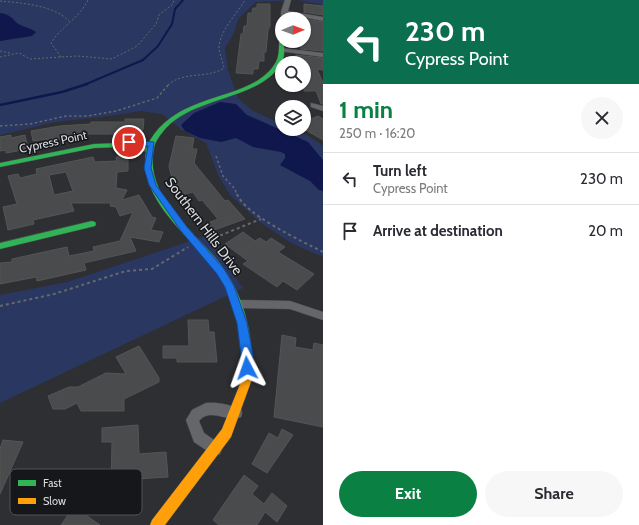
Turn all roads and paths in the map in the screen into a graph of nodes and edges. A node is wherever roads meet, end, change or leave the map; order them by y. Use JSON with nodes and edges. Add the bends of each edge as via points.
{"nodes":[{"id":1,"x":88,"y":0,"type":"edge"},
{"id":2,"x":174,"y":0,"type":"edge"},
{"id":3,"x":245,"y":0,"type":"edge"},
{"id":4,"x":288,"y":0,"type":"edge"},
{"id":5,"x":0,"y":1,"type":"edge"},
{"id":6,"x":284,"y":12,"type":"edge"},
{"id":7,"x":311,"y":17,"type":"edge"},
{"id":8,"x":323,"y":19,"type":"edge"},
{"id":9,"x":68,"y":21,"type":"junction"},
{"id":10,"x":281,"y":50,"type":"joint"},
{"id":11,"x":0,"y":51,"type":"edge"},
{"id":12,"x":11,"y":53,"type":"junction"},
{"id":13,"x":323,"y":55,"type":"edge"},
{"id":14,"x":0,"y":57,"type":"edge"},
{"id":15,"x":61,"y":57,"type":"junction"},
{"id":16,"x":314,"y":105,"type":"dead end"},
{"id":17,"x":323,"y":109,"type":"edge"},
{"id":18,"x":0,"y":126,"type":"edge"},
{"id":19,"x":151,"y":147,"type":"junction"},
{"id":20,"x":216,"y":156,"type":"dead end"},
{"id":21,"x":0,"y":165,"type":"edge"},
{"id":22,"x":261,"y":219,"type":"junction"},
{"id":23,"x":92,"y":224,"type":"dead end"},
{"id":24,"x":198,"y":244,"type":"junction"},
{"id":25,"x":0,"y":246,"type":"edge"},
{"id":26,"x":323,"y":252,"type":"edge"},
{"id":27,"x":237,"y":304,"type":"junction"},
{"id":28,"x":0,"y":306,"type":"edge"},
{"id":29,"x":323,"y":316,"type":"edge"},
{"id":30,"x":236,"y":413,"type":"junction"},
{"id":31,"x":215,"y":449,"type":"junction"},
{"id":32,"x":157,"y":525,"type":"edge"}],
"edges":[{"from":1,"to":9,"type":"path","via":[[84,8]]},
{"from":2,"to":15,"type":"path","via":[[173,4],[159,15],[146,37],[119,57],[105,60],[84,56]]},
{"from":3,"to":18,"type":"path","via":[[232,17],[220,40],[218,46],[224,68],[218,72],[178,79],[167,85],[162,95],[157,98],[116,111]]},
{"from":4,"to":6,"type":"street"},
{"from":5,"to":9,"type":"path","via":[[55,11]]},
{"from":7,"to":8,"type":"street"},
{"from":9,"to":15,"type":"path","via":[[51,43]]},
{"from":10,"to":13,"type":"street"},
{"from":10,"to":19,"type":"street","via":[[279,64],[270,76],[244,89],[206,99],[182,110],[169,120]]},
{"from":11,"to":12,"type":"path"},
{"from":12,"to":14,"type":"path"},
{"from":12,"to":15,"type":"path","via":[[19,53],[30,58]]},
{"from":16,"to":17,"type":"street"},
{"from":19,"to":21,"type":"street","name":"Cypress Point","via":[[129,142],[110,144]]},
{"from":19,"to":24,"type":"street","name":"Southern Hills Drive","via":[[148,168],[153,185]]},
{"from":20,"to":22,"type":"path","via":[[223,176],[235,189],[239,200]]},
{"from":22,"to":24,"type":"path"},
{"from":22,"to":26,"type":"path"},
{"from":23,"to":25,"type":"street"},
{"from":24,"to":27,"type":"street","name":"Southern Hills Drive","via":[[221,272]]},
{"from":24,"to":28,"type":"path","via":[[183,248],[152,269],[126,271],[54,294]]},
{"from":27,"to":29,"type":"street","via":[[290,305]]},
{"from":27,"to":30,"type":"street","name":"Southern Hills Drive","via":[[247,355],[247,381]]},
{"from":30,"to":31,"type":"street","name":"Southern Hills Drive","via":[[227,433]]},
{"from":30,"to":31,"type":"street","via":[[213,408],[205,409],[197,413],[192,420],[199,437]]},
{"from":31,"to":32,"type":"street","name":"Southern Hills Drive"}]}
